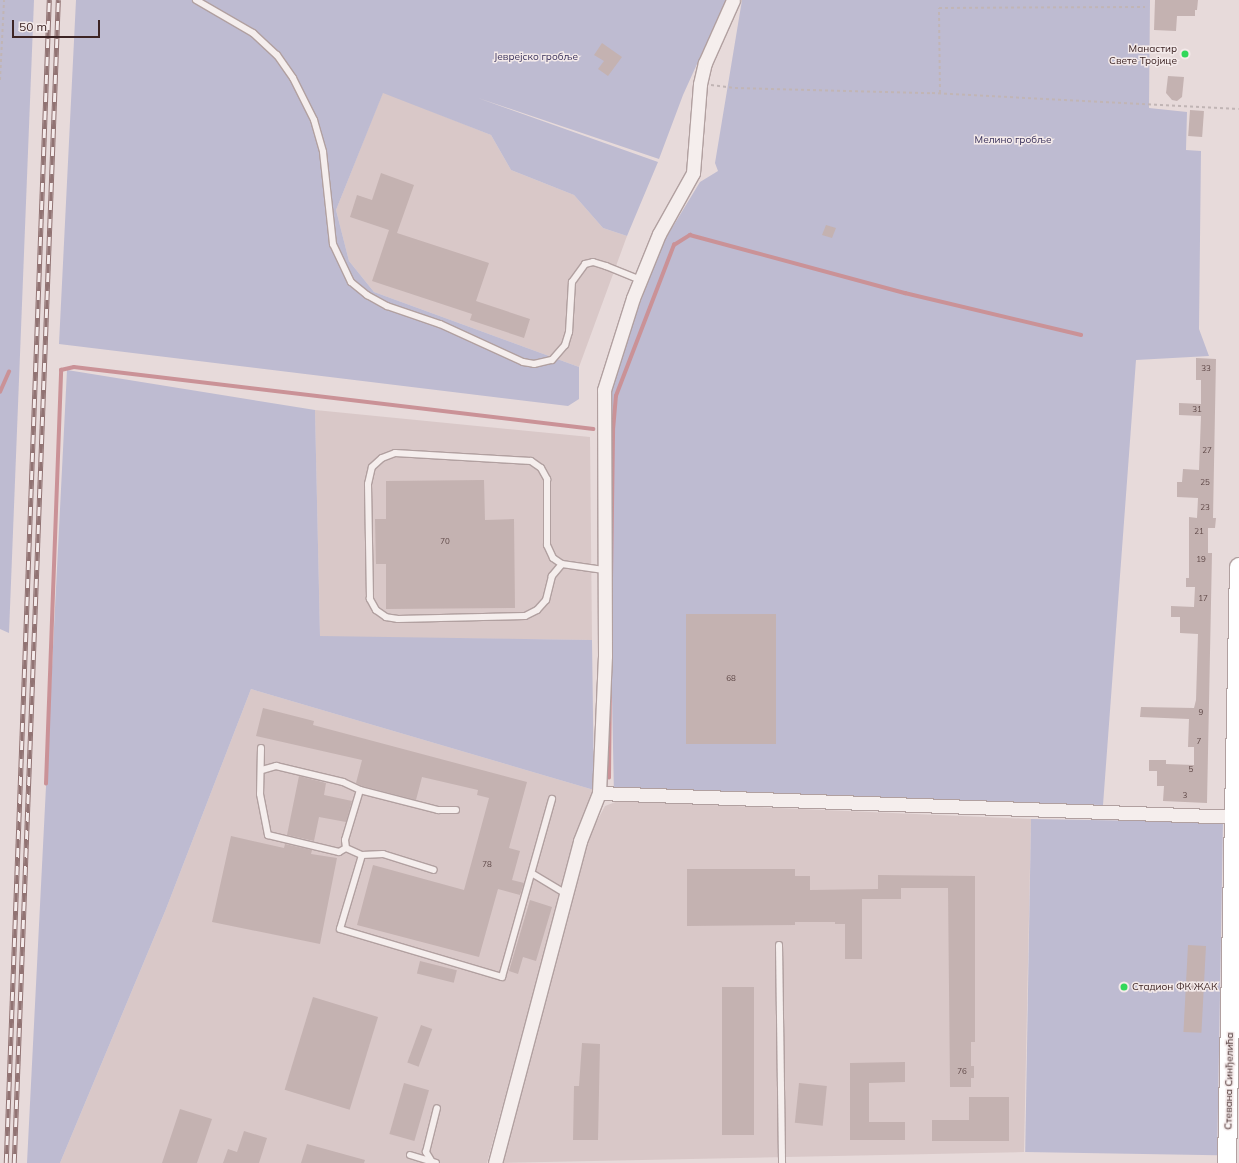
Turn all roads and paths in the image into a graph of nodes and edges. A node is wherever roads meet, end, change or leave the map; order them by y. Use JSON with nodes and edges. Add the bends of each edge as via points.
{"nodes":[{"id":1,"x":4,"y":0,"type":"edge"},
{"id":2,"x":196,"y":0,"type":"edge"},
{"id":3,"x":733,"y":0,"type":"edge"},
{"id":4,"x":1145,"y":7,"type":"dead end"},
{"id":5,"x":0,"y":80,"type":"edge"},
{"id":6,"x":700,"y":84,"type":"junction"},
{"id":7,"x":940,"y":93,"type":"junction"},
{"id":8,"x":1239,"y":109,"type":"edge"},
{"id":9,"x":640,"y":280,"type":"junction"},
{"id":10,"x":562,"y":564,"type":"junction"},
{"id":11,"x":1239,"y":567,"type":"edge"},
{"id":12,"x":604,"y":570,"type":"junction"},
{"id":13,"x":261,"y":748,"type":"dead end"},
{"id":14,"x":262,"y":770,"type":"junction"},
{"id":15,"x":360,"y":790,"type":"junction"},
{"id":16,"x":599,"y":793,"type":"junction"},
{"id":17,"x":552,"y":799,"type":"dead end"},
{"id":18,"x":456,"y":810,"type":"dead end"},
{"id":19,"x":1236,"y":817,"type":"edge"},
{"id":20,"x":346,"y":848,"type":"junction"},
{"id":21,"x":362,"y":855,"type":"junction"},
{"id":22,"x":434,"y":870,"type":"dead end"},
{"id":23,"x":533,"y":874,"type":"junction"},
{"id":24,"x":566,"y":894,"type":"junction"},
{"id":25,"x":779,"y":945,"type":"dead end"},
{"id":26,"x":437,"y":1108,"type":"dead end"},
{"id":27,"x":410,"y":1155,"type":"dead end"},
{"id":28,"x":434,"y":1162,"type":"edge"},
{"id":29,"x":495,"y":1163,"type":"edge"},
{"id":30,"x":782,"y":1163,"type":"edge"},
{"id":31,"x":1227,"y":1163,"type":"edge"}],
"edges":[{"from":1,"to":5,"type":"path"},
{"from":2,"to":9,"type":"lane","via":[[261,39],[277,55],[297,84],[314,120],[324,152],[333,244],[351,282],[367,295],[387,306],[446,326],[523,362],[534,364],[552,360],[565,345],[569,332],[572,282],[585,264],[593,262]]},
{"from":3,"to":6,"type":"street","via":[[706,63]]},
{"from":4,"to":7,"type":"path","via":[[939,8]]},
{"from":6,"to":7,"type":"path","via":[[735,88]]},
{"from":6,"to":9,"type":"street","via":[[693,173],[659,234]]},
{"from":7,"to":8,"type":"path"},
{"from":9,"to":12,"type":"street","via":[[604,390]]},
{"from":10,"to":10,"type":"lane","via":[[553,558],[547,545],[547,479],[541,468],[531,461],[395,453],[382,458],[372,467],[368,484],[370,599],[376,610],[386,617],[398,619],[525,616],[537,610],[546,600],[552,576]]},
{"from":10,"to":12,"type":"lane"},
{"from":11,"to":19,"type":"street","name":"Стевана Синђелића"},
{"from":12,"to":16,"type":"street","via":[[605,656]]},
{"from":13,"to":14,"type":"lane"},
{"from":14,"to":15,"type":"lane","via":[[276,766],[343,782]]},
{"from":14,"to":20,"type":"lane","via":[[260,794],[268,835],[339,852]]},
{"from":15,"to":18,"type":"lane","via":[[438,810]]},
{"from":15,"to":20,"type":"lane","via":[[345,840]]},
{"from":16,"to":19,"type":"street"},
{"from":16,"to":24,"type":"street","via":[[580,841]]},
{"from":17,"to":23,"type":"lane"},
{"from":19,"to":31,"type":"street","name":"Стевана Синђелића"},
{"from":20,"to":21,"type":"lane"},
{"from":21,"to":22,"type":"lane","via":[[383,854]]},
{"from":21,"to":23,"type":"lane","via":[[340,929],[502,977]]},
{"from":23,"to":24,"type":"lane"},
{"from":24,"to":29,"type":"street"},
{"from":25,"to":30,"type":"lane"},
{"from":26,"to":28,"type":"lane","via":[[426,1152]]},
{"from":27,"to":28,"type":"lane"}]}
